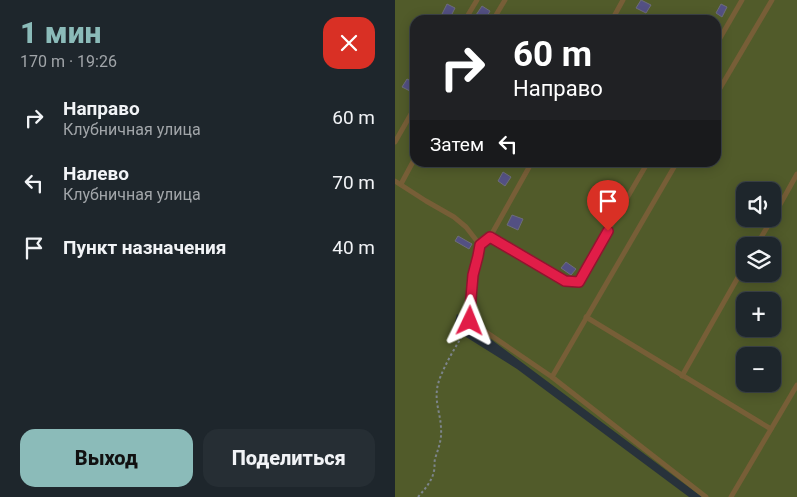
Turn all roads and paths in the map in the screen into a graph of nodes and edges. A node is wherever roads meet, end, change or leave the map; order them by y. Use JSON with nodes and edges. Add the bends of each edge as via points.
{"nodes":[{"id":1,"x":477,"y":0,"type":"edge"},
{"id":2,"x":505,"y":0,"type":"edge"},
{"id":3,"x":623,"y":0,"type":"edge"},
{"id":4,"x":743,"y":0,"type":"edge"},
{"id":5,"x":772,"y":0,"type":"edge"},
{"id":6,"x":468,"y":15,"type":"edge"},
{"id":7,"x":496,"y":15,"type":"edge"},
{"id":8,"x":615,"y":15,"type":"edge"},
{"id":9,"x":721,"y":37,"type":"edge"},
{"id":10,"x":721,"y":87,"type":"edge"},
{"id":11,"x":410,"y":116,"type":"edge"},
{"id":12,"x":395,"y":142,"type":"edge"},
{"id":13,"x":410,"y":167,"type":"edge"},
{"id":14,"x":529,"y":167,"type":"edge"},
{"id":15,"x":645,"y":167,"type":"edge"},
{"id":16,"x":674,"y":167,"type":"edge"},
{"id":17,"x":797,"y":174,"type":"edge"},
{"id":18,"x":395,"y":180,"type":"edge"},
{"id":19,"x":401,"y":184,"type":"junction"},
{"id":20,"x":781,"y":202,"type":"edge"},
{"id":21,"x":490,"y":237,"type":"junction"},
{"id":22,"x":480,"y":245,"type":"junction"},
{"id":23,"x":736,"y":281,"type":"edge"},
{"id":24,"x":586,"y":318,"type":"junction"},
{"id":25,"x":470,"y":321,"type":"junction"},
{"id":26,"x":682,"y":376,"type":"junction"},
{"id":27,"x":551,"y":377,"type":"junction"},
{"id":28,"x":797,"y":385,"type":"edge"},
{"id":29,"x":771,"y":429,"type":"junction"},
{"id":30,"x":419,"y":497,"type":"edge"},
{"id":31,"x":706,"y":497,"type":"edge"},
{"id":32,"x":731,"y":497,"type":"edge"}],
"edges":[{"from":1,"to":6,"type":"lane"},
{"from":2,"to":7,"type":"lane"},
{"from":3,"to":8,"type":"lane"},
{"from":4,"to":9,"type":"lane"},
{"from":5,"to":10,"type":"lane"},
{"from":11,"to":12,"type":"lane"},
{"from":13,"to":19,"type":"lane"},
{"from":14,"to":21,"type":"lane"},
{"from":15,"to":21,"type":"lane","via":[[579,282],[565,281]]},
{"from":16,"to":24,"type":"lane"},
{"from":17,"to":20,"type":"lane"},
{"from":18,"to":19,"type":"lane"},
{"from":19,"to":22,"type":"lane","via":[[454,217]]},
{"from":21,"to":22,"type":"lane"},
{"from":22,"to":25,"type":"lane","via":[[473,275]]},
{"from":23,"to":26,"type":"lane"},
{"from":24,"to":26,"type":"lane"},
{"from":24,"to":27,"type":"lane"},
{"from":25,"to":27,"type":"lane"},
{"from":25,"to":30,"type":"path","via":[[437,390],[440,443],[432,477]]},
{"from":26,"to":29,"type":"lane"},
{"from":27,"to":31,"type":"lane"},
{"from":28,"to":29,"type":"lane"},
{"from":29,"to":32,"type":"lane"}]}
